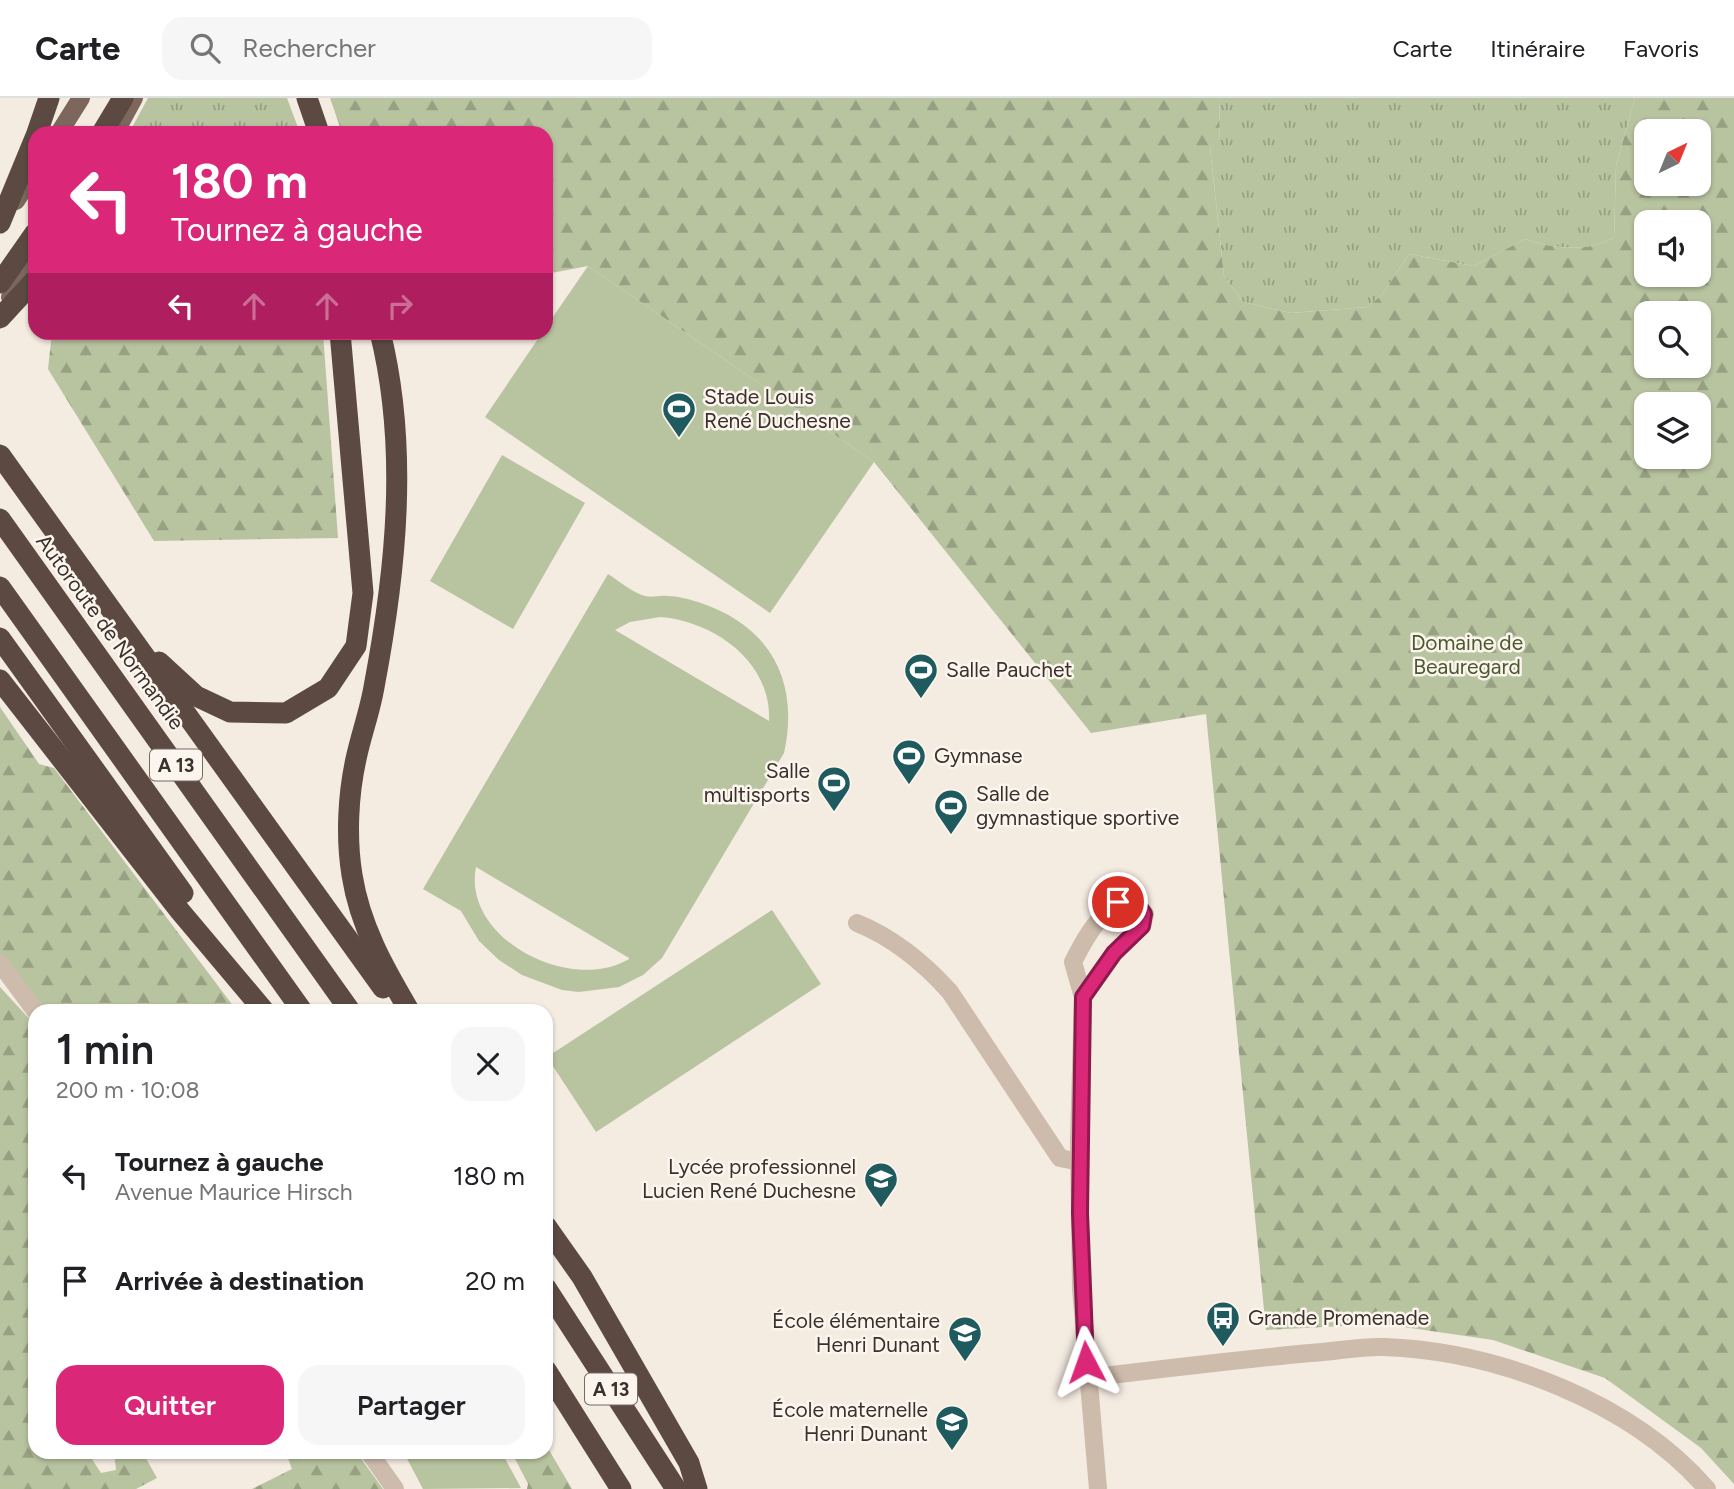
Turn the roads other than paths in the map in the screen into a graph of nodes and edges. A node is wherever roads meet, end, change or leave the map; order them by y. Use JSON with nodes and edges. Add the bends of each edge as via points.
{"nodes":[{"id":1,"x":49,"y":98,"type":"edge"},
{"id":2,"x":81,"y":98,"type":"edge"},
{"id":3,"x":123,"y":98,"type":"edge"},
{"id":4,"x":134,"y":98,"type":"edge"},
{"id":5,"x":307,"y":98,"type":"edge"},
{"id":6,"x":39,"y":126,"type":"edge"},
{"id":7,"x":63,"y":126,"type":"edge"},
{"id":8,"x":106,"y":126,"type":"edge"},
{"id":9,"x":119,"y":126,"type":"edge"},
{"id":10,"x":317,"y":126,"type":"edge"},
{"id":11,"x":28,"y":155,"type":"edge"},
{"id":12,"x":28,"y":182,"type":"edge"},
{"id":13,"x":0,"y":225,"type":"edge"},
{"id":14,"x":28,"y":243,"type":"edge"},
{"id":15,"x":28,"y":270,"type":"edge"},
{"id":16,"x":0,"y":283,"type":"edge"},
{"id":17,"x":28,"y":287,"type":"edge"},
{"id":18,"x":0,"y":312,"type":"edge"},
{"id":19,"x":0,"y":317,"type":"edge"},
{"id":20,"x":341,"y":340,"type":"edge"},
{"id":21,"x":381,"y":340,"type":"edge"},
{"id":22,"x":0,"y":455,"type":"edge"},
{"id":23,"x":0,"y":519,"type":"edge"},
{"id":24,"x":0,"y":587,"type":"edge"},
{"id":25,"x":113,"y":614,"type":"junction"},
{"id":26,"x":0,"y":638,"type":"edge"},
{"id":27,"x":0,"y":680,"type":"edge"},
{"id":28,"x":857,"y":923,"type":"dead end"},
{"id":29,"x":0,"y":962,"type":"edge"},
{"id":30,"x":229,"y":965,"type":"junction"},
{"id":31,"x":1083,"y":997,"type":"junction"},
{"id":32,"x":30,"y":1004,"type":"edge"},
{"id":33,"x":259,"y":1004,"type":"edge"},
{"id":34,"x":297,"y":1004,"type":"edge"},
{"id":35,"x":345,"y":1004,"type":"edge"},
{"id":36,"x":394,"y":1004,"type":"edge"},
{"id":37,"x":405,"y":1004,"type":"edge"},
{"id":38,"x":1080,"y":1162,"type":"junction"},
{"id":39,"x":553,"y":1236,"type":"edge"},
{"id":40,"x":553,"y":1299,"type":"edge"},
{"id":41,"x":1087,"y":1378,"type":"junction"},
{"id":42,"x":553,"y":1381,"type":"edge"},
{"id":43,"x":374,"y":1459,"type":"edge"},
{"id":44,"x":395,"y":1489,"type":"edge"},
{"id":45,"x":621,"y":1489,"type":"edge"},
{"id":46,"x":676,"y":1489,"type":"edge"},
{"id":47,"x":696,"y":1489,"type":"edge"},
{"id":48,"x":1098,"y":1489,"type":"edge"},
{"id":49,"x":1707,"y":1489,"type":"edge"}],
"edges":[{"from":1,"to":6,"type":"highway"},
{"from":2,"to":7,"type":"main road"},
{"from":3,"to":8,"type":"highway"},
{"from":4,"to":9,"type":"main road"},
{"from":5,"to":10,"type":"highway"},
{"from":11,"to":13,"type":"highway"},
{"from":12,"to":13,"type":"main road"},
{"from":14,"to":16,"type":"highway"},
{"from":15,"to":18,"type":"main road"},
{"from":17,"to":19,"type":"highway"},
{"from":20,"to":25,"type":"highway","via":[[363,593],[355,646],[328,688],[286,713],[230,712],[196,696]]},
{"from":21,"to":37,"type":"highway","via":[[397,463],[393,583],[374,691],[355,760],[349,810],[352,874],[364,924]]},
{"from":22,"to":25,"type":"highway"},
{"from":23,"to":35,"type":"highway","name":"Autoroute de Normandie","number":"A 13"},
{"from":24,"to":34,"type":"highway","number":"A 13"},
{"from":25,"to":36,"type":"highway"},
{"from":26,"to":30,"type":"highway","via":[[190,902]]},
{"from":27,"to":30,"type":"highway","via":[[180,911]]},
{"from":28,"to":38,"type":"street","via":[[934,974],[1060,1158]]},
{"from":29,"to":32,"type":"street"},
{"from":30,"to":33,"type":"highway"},
{"from":31,"to":31,"type":"street","via":[[1114,953],[1142,926],[1144,914],[1135,901],[1118,902],[1073,962]]},
{"from":31,"to":38,"type":"street"},
{"from":38,"to":41,"type":"street"},
{"from":39,"to":47,"type":"highway","via":[[582,1277],[684,1455]]},
{"from":40,"to":46,"type":"highway","number":"A 13"},
{"from":41,"to":48,"type":"street"},
{"from":41,"to":49,"type":"street","via":[[1383,1347],[1486,1361],[1592,1399],[1686,1464]]},
{"from":42,"to":45,"type":"highway","number":"A 13"},
{"from":43,"to":44,"type":"street"}]}
